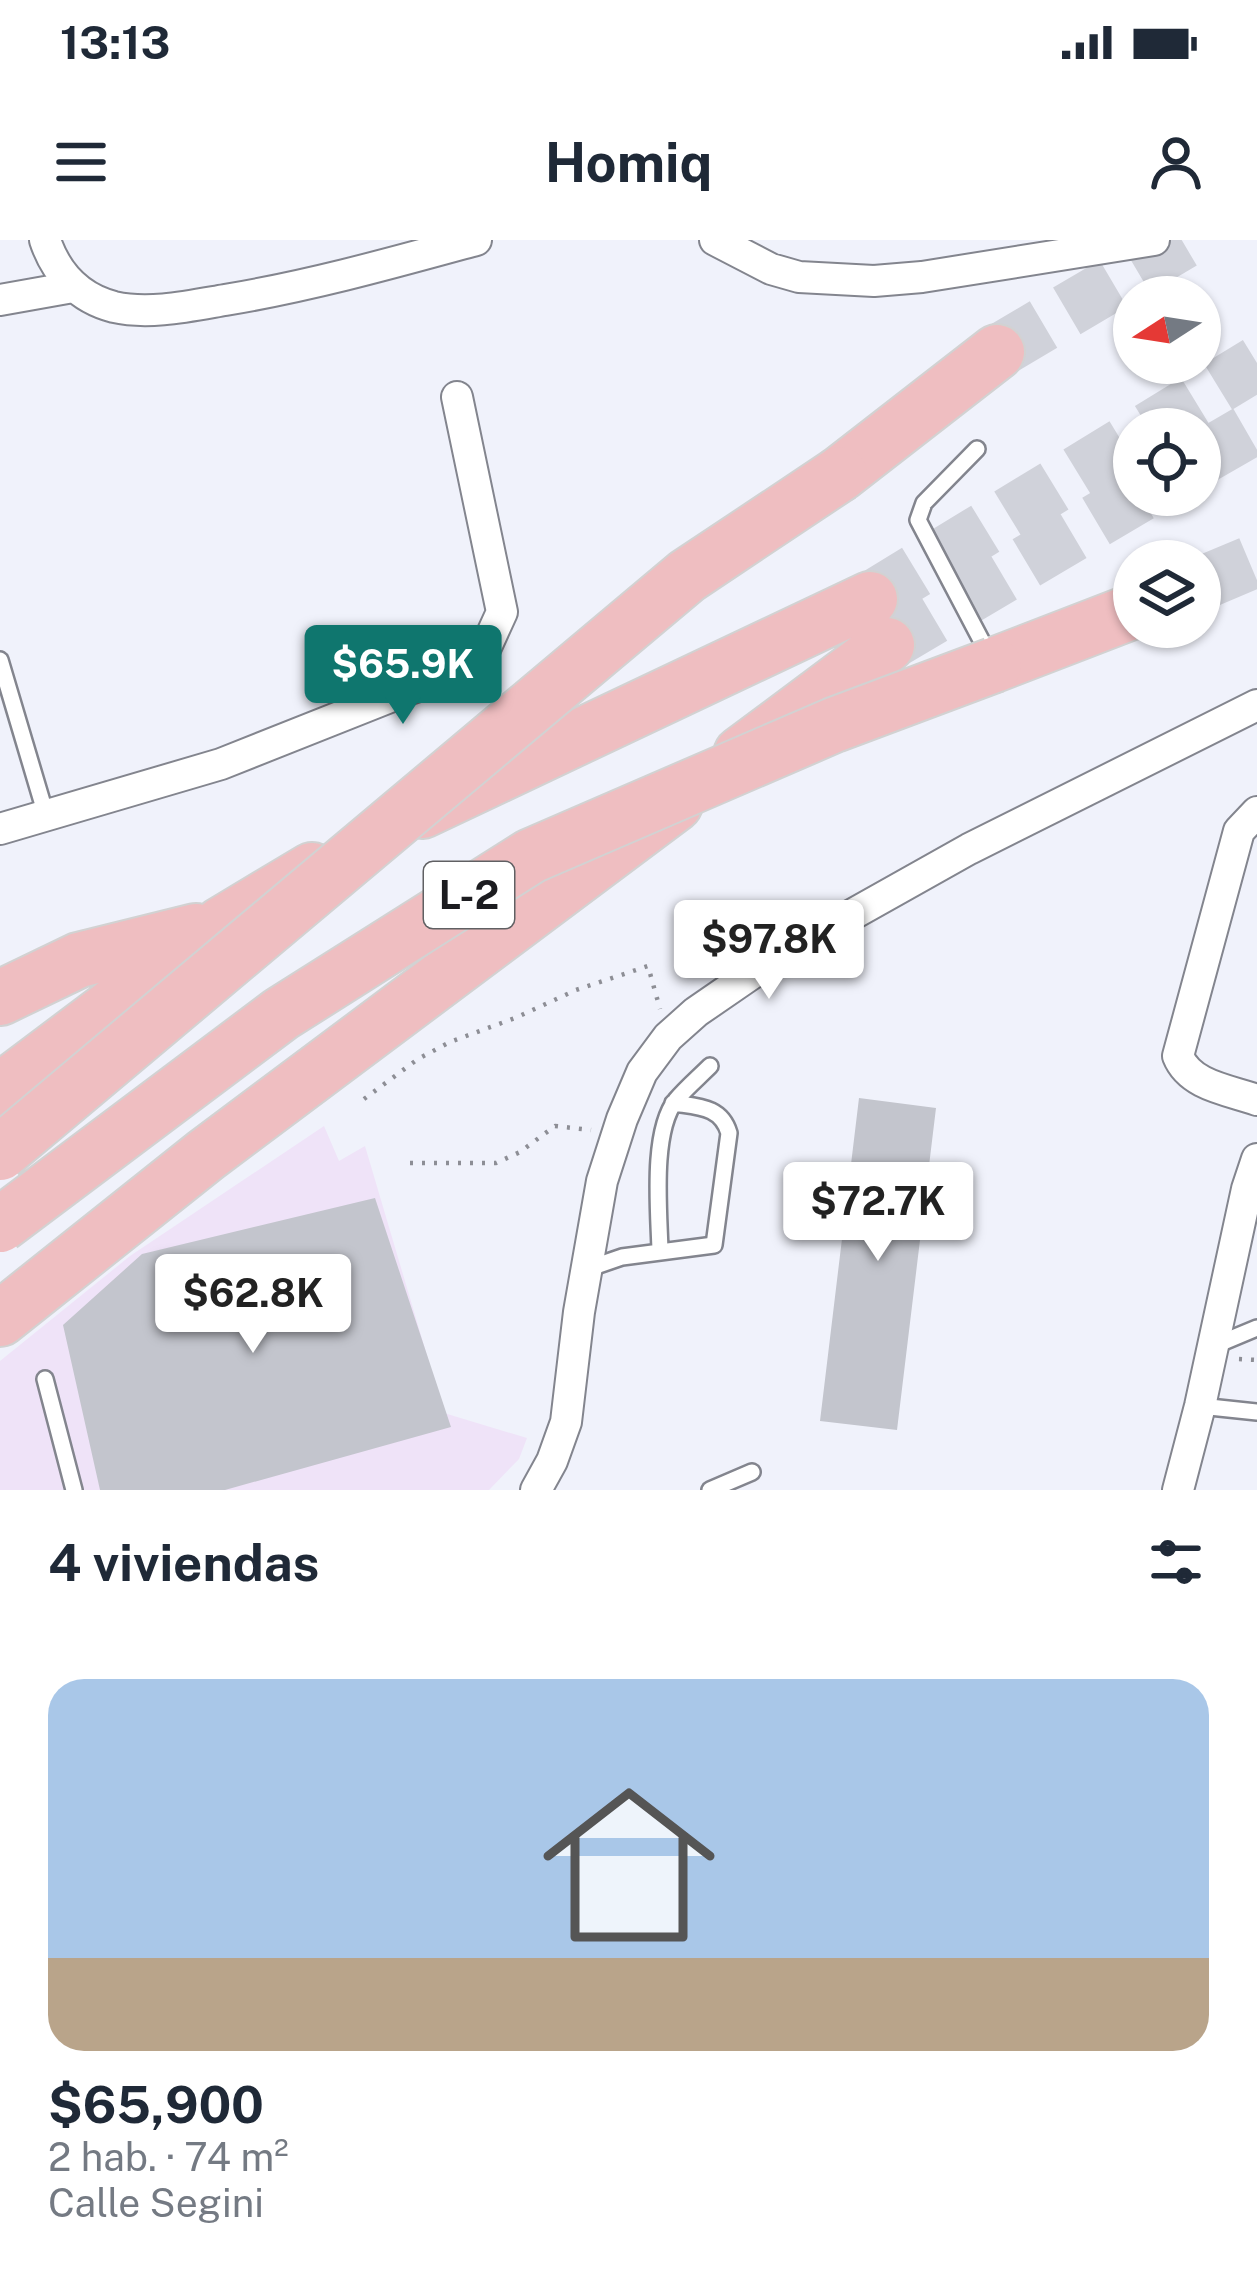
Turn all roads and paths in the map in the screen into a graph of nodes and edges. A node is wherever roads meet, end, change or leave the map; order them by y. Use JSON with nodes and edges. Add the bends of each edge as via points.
{"nodes":[{"id":1,"x":45,"y":240,"type":"edge"},
{"id":2,"x":476,"y":240,"type":"edge"},
{"id":3,"x":715,"y":240,"type":"edge"},
{"id":4,"x":1154,"y":240,"type":"edge"},
{"id":5,"x":73,"y":287,"type":"junction"},
{"id":6,"x":0,"y":300,"type":"edge"},
{"id":7,"x":997,"y":352,"type":"tunnel mouth"},
{"id":8,"x":458,"y":397,"type":"dead end"},
{"id":9,"x":977,"y":449,"type":"dead end"},
{"id":10,"x":1113,"y":619,"type":"edge"},
{"id":11,"x":0,"y":660,"type":"edge"},
{"id":12,"x":994,"y":664,"type":"junction"},
{"id":13,"x":1257,"y":705,"type":"edge"},
{"id":14,"x":1257,"y":812,"type":"edge"},
{"id":15,"x":46,"y":815,"type":"junction"},
{"id":16,"x":0,"y":829,"type":"edge"},
{"id":17,"x":1245,"y":855,"type":"edge"},
{"id":18,"x":222,"y":924,"type":"junction"},
{"id":19,"x":0,"y":998,"type":"edge"},
{"id":20,"x":668,"y":1037,"type":"junction"},
{"id":21,"x":710,"y":1066,"type":"dead end"},
{"id":22,"x":0,"y":1091,"type":"edge"},
{"id":23,"x":364,"y":1099,"type":"dead end"},
{"id":24,"x":1257,"y":1100,"type":"edge"},
{"id":25,"x":674,"y":1103,"type":"junction"},
{"id":26,"x":617,"y":1134,"type":"junction"},
{"id":27,"x":0,"y":1153,"type":"edge"},
{"id":28,"x":1257,"y":1159,"type":"edge"},
{"id":29,"x":410,"y":1163,"type":"dead end"},
{"id":30,"x":0,"y":1225,"type":"edge"},
{"id":31,"x":660,"y":1251,"type":"junction"},
{"id":32,"x":587,"y":1269,"type":"junction"},
{"id":33,"x":0,"y":1319,"type":"edge"},
{"id":34,"x":1257,"y":1328,"type":"edge"},
{"id":35,"x":1213,"y":1347,"type":"junction"},
{"id":36,"x":45,"y":1379,"type":"dead end"},
{"id":37,"x":1200,"y":1406,"type":"junction"},
{"id":38,"x":1257,"y":1412,"type":"edge"},
{"id":39,"x":752,"y":1472,"type":"dead end"},
{"id":40,"x":74,"y":1490,"type":"edge"},
{"id":41,"x":536,"y":1490,"type":"edge"},
{"id":42,"x":710,"y":1490,"type":"edge"},
{"id":43,"x":1178,"y":1490,"type":"edge"}],
"edges":[{"from":1,"to":5,"type":"street"},
{"from":2,"to":5,"type":"street","via":[[283,291],[181,308],[115,307]]},
{"from":3,"to":4,"type":"street","via":[[799,278],[874,280]]},
{"from":5,"to":6,"type":"street"},
{"from":7,"to":27,"type":"highway","number":"L-2","bridge":true,"via":[[840,474],[687,576]]},
{"from":8,"to":15,"type":"street","via":[[502,612],[481,658],[220,764]]},
{"from":9,"to":12,"type":"lane","via":[[924,503],[918,520]]},
{"from":10,"to":12,"type":"highway","number":"L-2"},
{"from":11,"to":15,"type":"lane"},
{"from":12,"to":30,"type":"highway","number":"L-2","bridge":true,"via":[[531,856],[281,1013]]},
{"from":13,"to":20,"type":"street","via":[[773,959]]},
{"from":14,"to":17,"type":"street","via":[[1239,831]]},
{"from":15,"to":16,"type":"street"},
{"from":17,"to":24,"type":"street","via":[[1178,1057],[1200,1081]]},
{"from":18,"to":19,"type":"highway","via":[[79,960]]},
{"from":18,"to":22,"type":"highway","number":"L-2"},
{"from":18,"to":33,"type":"highway","number":"L-2","via":[[413,816],[878,622]]},
{"from":20,"to":23,"type":"path","via":[[647,966],[450,1042]]},
{"from":20,"to":26,"type":"street","via":[[642,1072]]},
{"from":21,"to":25,"type":"lane"},
{"from":25,"to":31,"type":"lane","via":[[659,1181]]},
{"from":25,"to":31,"type":"lane","via":[[719,1113],[729,1132],[714,1245]]},
{"from":26,"to":29,"type":"path","via":[[555,1126],[496,1162]]},
{"from":26,"to":32,"type":"street"},
{"from":28,"to":35,"type":"street"},
{"from":31,"to":32,"type":"lane"},
{"from":32,"to":41,"type":"street","via":[[566,1423]]},
{"from":34,"to":35,"type":"lane"},
{"from":35,"to":37,"type":"street"},
{"from":36,"to":40,"type":"lane"},
{"from":37,"to":38,"type":"lane"},
{"from":37,"to":43,"type":"street"},
{"from":39,"to":42,"type":"lane"}]}
